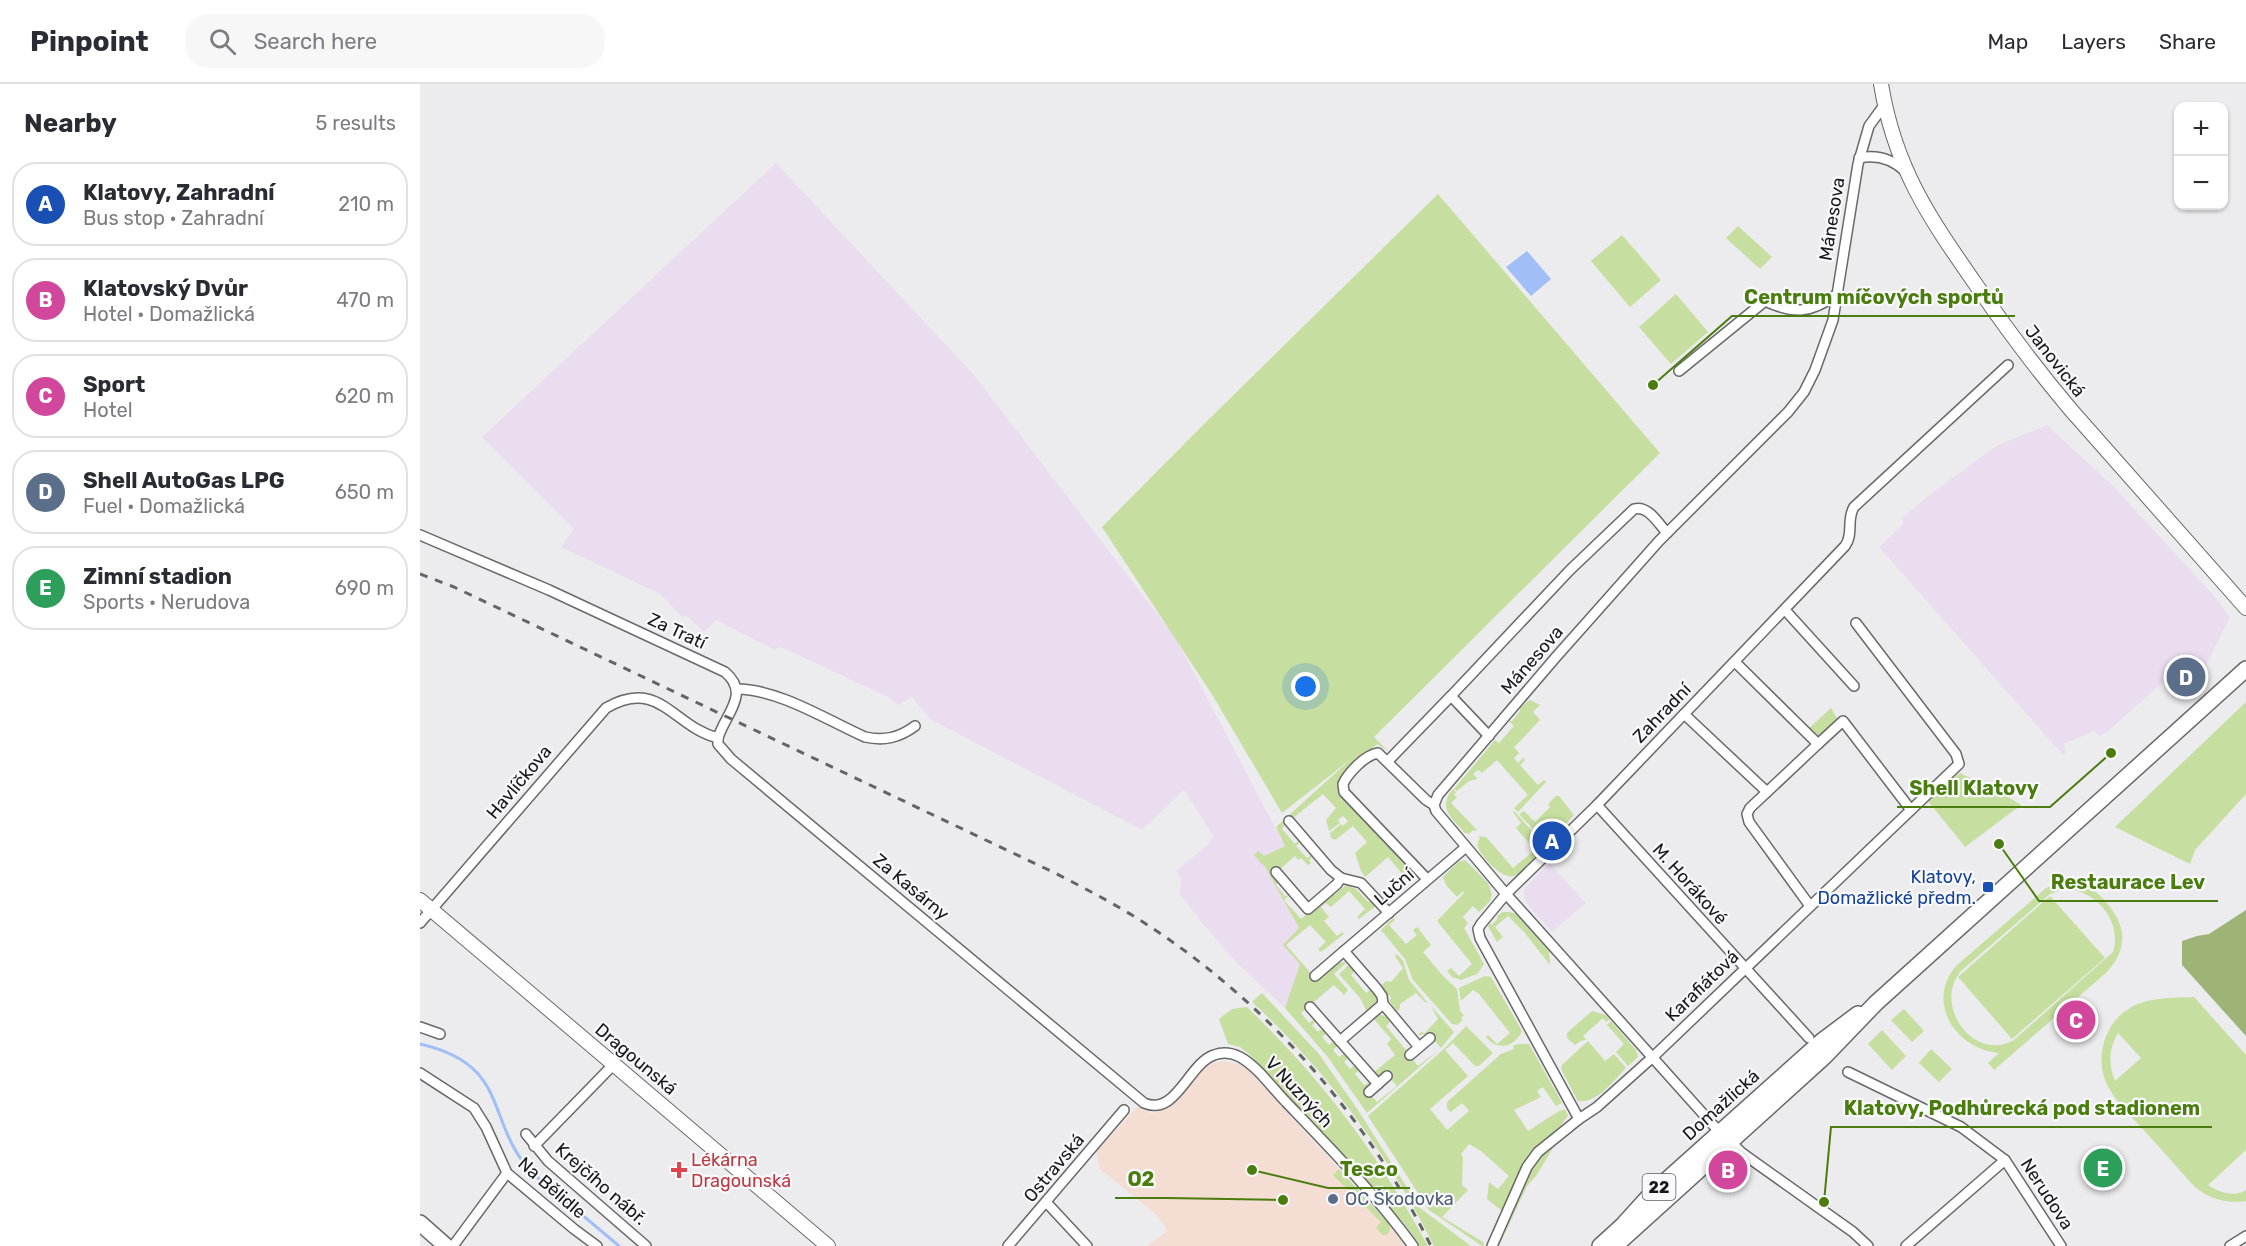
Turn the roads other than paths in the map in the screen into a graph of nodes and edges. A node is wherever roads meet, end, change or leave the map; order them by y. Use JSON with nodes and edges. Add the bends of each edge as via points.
{"nodes":[{"id":1,"x":1881,"y":84,"type":"edge"},
{"id":2,"x":1885,"y":104,"type":"junction"},
{"id":3,"x":1859,"y":158,"type":"junction"},
{"id":4,"x":1905,"y":171,"type":"junction"},
{"id":5,"x":1836,"y":295,"type":"junction"},
{"id":6,"x":2008,"y":365,"type":"dead end"},
{"id":7,"x":1679,"y":371,"type":"dead end"},
{"id":8,"x":1667,"y":533,"type":"junction"},
{"id":9,"x":420,"y":535,"type":"edge"},
{"id":10,"x":2246,"y":608,"type":"edge"},
{"id":11,"x":1785,"y":610,"type":"junction"},
{"id":12,"x":1856,"y":623,"type":"dead end"},
{"id":13,"x":1735,"y":662,"type":"junction"},
{"id":14,"x":2246,"y":669,"type":"edge"},
{"id":15,"x":1854,"y":686,"type":"dead end"},
{"id":16,"x":737,"y":689,"type":"junction"},
{"id":17,"x":1451,"y":696,"type":"junction"},
{"id":18,"x":662,"y":705,"type":"joint"},
{"id":19,"x":1836,"y":713,"type":"dead end"},
{"id":20,"x":1684,"y":714,"type":"junction"},
{"id":21,"x":1842,"y":721,"type":"junction"},
{"id":22,"x":915,"y":726,"type":"dead end"},
{"id":23,"x":1489,"y":736,"type":"junction"},
{"id":24,"x":718,"y":738,"type":"junction"},
{"id":25,"x":1818,"y":744,"type":"junction"},
{"id":26,"x":1388,"y":761,"type":"junction"},
{"id":27,"x":1767,"y":792,"type":"junction"},
{"id":28,"x":1434,"y":805,"type":"junction"},
{"id":29,"x":1597,"y":805,"type":"junction"},
{"id":30,"x":1911,"y":810,"type":"junction"},
{"id":31,"x":1289,"y":820,"type":"dead end"},
{"id":32,"x":1466,"y":847,"type":"junction"},
{"id":33,"x":1276,"y":872,"type":"dead end"},
{"id":34,"x":1341,"y":878,"type":"junction"},
{"id":35,"x":1427,"y":879,"type":"junction"},
{"id":36,"x":1506,"y":894,"type":"junction"},
{"id":37,"x":420,"y":900,"type":"edge"},
{"id":38,"x":1810,"y":906,"type":"junction"},
{"id":39,"x":431,"y":911,"type":"junction"},
{"id":40,"x":1389,"y":913,"type":"junction"},
{"id":41,"x":420,"y":923,"type":"edge"},
{"id":42,"x":1344,"y":951,"type":"junction"},
{"id":43,"x":1744,"y":969,"type":"junction"},
{"id":44,"x":1316,"y":976,"type":"dead end"},
{"id":45,"x":1383,"y":1004,"type":"junction"},
{"id":46,"x":1310,"y":1007,"type":"dead end"},
{"id":47,"x":420,"y":1027,"type":"edge"},
{"id":48,"x":440,"y":1034,"type":"dead end"},
{"id":49,"x":1430,"y":1038,"type":"dead end"},
{"id":50,"x":1809,"y":1038,"type":"dead end"},
{"id":51,"x":1340,"y":1041,"type":"junction"},
{"id":52,"x":1419,"y":1047,"type":"junction"},
{"id":53,"x":1410,"y":1055,"type":"dead end"},
{"id":54,"x":1653,"y":1056,"type":"junction"},
{"id":55,"x":614,"y":1064,"type":"junction"},
{"id":56,"x":1848,"y":1072,"type":"dead end"},
{"id":57,"x":420,"y":1073,"type":"edge"},
{"id":58,"x":1387,"y":1076,"type":"dead end"},
{"id":59,"x":1378,"y":1084,"type":"junction"},
{"id":60,"x":1369,"y":1092,"type":"dead end"},
{"id":61,"x":1140,"y":1100,"type":"joint"},
{"id":62,"x":1124,"y":1110,"type":"dead end"},
{"id":63,"x":1579,"y":1119,"type":"junction"},
{"id":64,"x":526,"y":1134,"type":"dead end"},
{"id":65,"x":1726,"y":1136,"type":"junction"},
{"id":66,"x":534,"y":1146,"type":"junction"},
{"id":67,"x":2005,"y":1160,"type":"junction"},
{"id":68,"x":507,"y":1173,"type":"junction"},
{"id":69,"x":1046,"y":1202,"type":"junction"},
{"id":70,"x":420,"y":1223,"type":"edge"},
{"id":71,"x":2246,"y":1236,"type":"edge"},
{"id":72,"x":446,"y":1246,"type":"edge"},
{"id":73,"x":453,"y":1246,"type":"edge"},
{"id":74,"x":597,"y":1246,"type":"edge"},
{"id":75,"x":646,"y":1246,"type":"edge"},
{"id":76,"x":828,"y":1246,"type":"edge"},
{"id":77,"x":1008,"y":1246,"type":"edge"},
{"id":78,"x":1087,"y":1246,"type":"edge"},
{"id":79,"x":1413,"y":1246,"type":"edge"},
{"id":80,"x":1492,"y":1246,"type":"edge"},
{"id":81,"x":1600,"y":1246,"type":"edge"},
{"id":82,"x":1615,"y":1246,"type":"edge"},
{"id":83,"x":1868,"y":1246,"type":"edge"},
{"id":84,"x":1906,"y":1246,"type":"edge"},
{"id":85,"x":2061,"y":1246,"type":"edge"},
{"id":86,"x":2230,"y":1246,"type":"edge"}],
"edges":[{"from":1,"to":2,"type":"main road","name":"Janovická"},
{"from":2,"to":3,"type":"street","name":"Mánesova","via":[[1869,126]]},
{"from":2,"to":4,"type":"main road","name":"Janovická"},
{"from":3,"to":4,"type":"street","name":"Mánesova","via":[[1883,158]]},
{"from":3,"to":5,"type":"street","name":"Mánesova"},
{"from":4,"to":10,"type":"main road","name":"Janovická","via":[[1938,230],[2044,379]]},
{"from":5,"to":7,"type":"street","via":[[1823,305],[1798,311],[1765,301]]},
{"from":5,"to":8,"type":"street","name":"Mánesova","via":[[1825,345],[1804,392]]},
{"from":6,"to":11,"type":"street","name":"Zahradní","via":[[1854,507],[1849,518],[1848,543]]},
{"from":8,"to":17,"type":"street","via":[[1646,510],[1634,509],[1570,570]]},
{"from":8,"to":23,"type":"street","name":"Mánesova"},
{"from":9,"to":16,"type":"street","name":"Za Tratí","via":[[725,672]]},
{"from":11,"to":13,"type":"street","name":"Zahradní"},
{"from":11,"to":15,"type":"street"},
{"from":12,"to":30,"type":"street","name":"Karafiátová","via":[[1956,754],[1959,764]]},
{"from":13,"to":20,"type":"street","name":"Zahradní"},
{"from":13,"to":25,"type":"street"},
{"from":14,"to":65,"type":"main road","name":"Domažlická","number":"22","via":[[1876,1003],[1824,1057]]},
{"from":16,"to":22,"type":"street","via":[[775,696],[874,739],[896,737]]},
{"from":16,"to":24,"type":"street"},
{"from":17,"to":23,"type":"street"},
{"from":17,"to":26,"type":"street"},
{"from":18,"to":24,"type":"street","name":"Za Kasárny"},
{"from":18,"to":39,"type":"street","name":"Havlíčkova","via":[[628,698],[600,712]]},
{"from":19,"to":21,"type":"street"},
{"from":20,"to":27,"type":"street"},
{"from":20,"to":29,"type":"street","name":"Zahradní"},
{"from":21,"to":25,"type":"street"},
{"from":21,"to":30,"type":"street"},
{"from":23,"to":28,"type":"street","name":"Mánesova","via":[[1438,795]]},
{"from":24,"to":61,"type":"street","name":"Za Kasárny","via":[[718,744],[731,759]]},
{"from":25,"to":27,"type":"street"},
{"from":26,"to":28,"type":"street"},
{"from":26,"to":35,"type":"street","via":[[1381,754],[1372,754],[1347,778],[1344,792]]},
{"from":27,"to":38,"type":"street","via":[[1750,808],[1747,818]]},
{"from":28,"to":32,"type":"street"},
{"from":29,"to":36,"type":"street","name":"Zahradní"},
{"from":29,"to":43,"type":"street","name":"M. Horákové"},
{"from":30,"to":38,"type":"street","name":"Karafiátová"},
{"from":31,"to":34,"type":"street"},
{"from":32,"to":35,"type":"street","name":"Luční"},
{"from":32,"to":36,"type":"street"},
{"from":33,"to":34,"type":"street","via":[[1308,909]]},
{"from":34,"to":40,"type":"street","via":[[1361,883]]},
{"from":35,"to":40,"type":"street","name":"Luční"},
{"from":36,"to":54,"type":"street"},
{"from":36,"to":63,"type":"street","name":"Zahradní","via":[[1478,933]]},
{"from":37,"to":39,"type":"main road","name":"Dragounská"},
{"from":38,"to":43,"type":"street","name":"Karafiátová"},
{"from":39,"to":41,"type":"street","name":"Havlíčkova"},
{"from":39,"to":55,"type":"main road","name":"Dragounská"},
{"from":40,"to":42,"type":"street","name":"Luční"},
{"from":42,"to":44,"type":"street","name":"Luční"},
{"from":42,"to":45,"type":"street","via":[[1377,989]]},
{"from":43,"to":50,"type":"street","name":"M. Horákové"},
{"from":43,"to":54,"type":"street","name":"Karafiátová"},
{"from":45,"to":51,"type":"street"},
{"from":45,"to":52,"type":"street"},
{"from":46,"to":51,"type":"street"},
{"from":47,"to":48,"type":"street"},
{"from":49,"to":52,"type":"street"},
{"from":51,"to":59,"type":"street"},
{"from":52,"to":53,"type":"street"},
{"from":54,"to":63,"type":"street","name":"Karafiátová"},
{"from":54,"to":65,"type":"street"},
{"from":55,"to":66,"type":"street"},
{"from":55,"to":76,"type":"main road","name":"Dragounská"},
{"from":56,"to":67,"type":"street","name":"Nerudova","via":[[1961,1127]]},
{"from":57,"to":68,"type":"street","name":"Na Bělidle","via":[[474,1108]]},
{"from":58,"to":59,"type":"street"},
{"from":59,"to":60,"type":"street"},
{"from":61,"to":79,"type":"street","name":"V Nuzných","via":[[1151,1106],[1162,1105],[1206,1059],[1221,1053],[1239,1057],[1315,1132]]},
{"from":62,"to":69,"type":"street","name":"Ostravská"},
{"from":63,"to":80,"type":"street","name":"Karafiátová","via":[[1538,1152],[1527,1167]]},
{"from":64,"to":66,"type":"street","name":"Krejčího nábř."},
{"from":65,"to":81,"type":"main road","name":"Domažlická","number":"22","via":[[1643,1202]]},
{"from":65,"to":82,"type":"main road","name":"Domažlická","number":"22"},
{"from":65,"to":83,"type":"street","via":[[1742,1153]]},
{"from":66,"to":75,"type":"street","name":"Krejčího nábř."},
{"from":67,"to":84,"type":"street"},
{"from":67,"to":85,"type":"street","name":"Nerudova"},
{"from":68,"to":73,"type":"street"},
{"from":68,"to":74,"type":"street","name":"Na Bělidle"},
{"from":69,"to":77,"type":"street","name":"Ostravská"},
{"from":69,"to":78,"type":"street"},
{"from":70,"to":72,"type":"main road"},
{"from":71,"to":86,"type":"street"}]}
